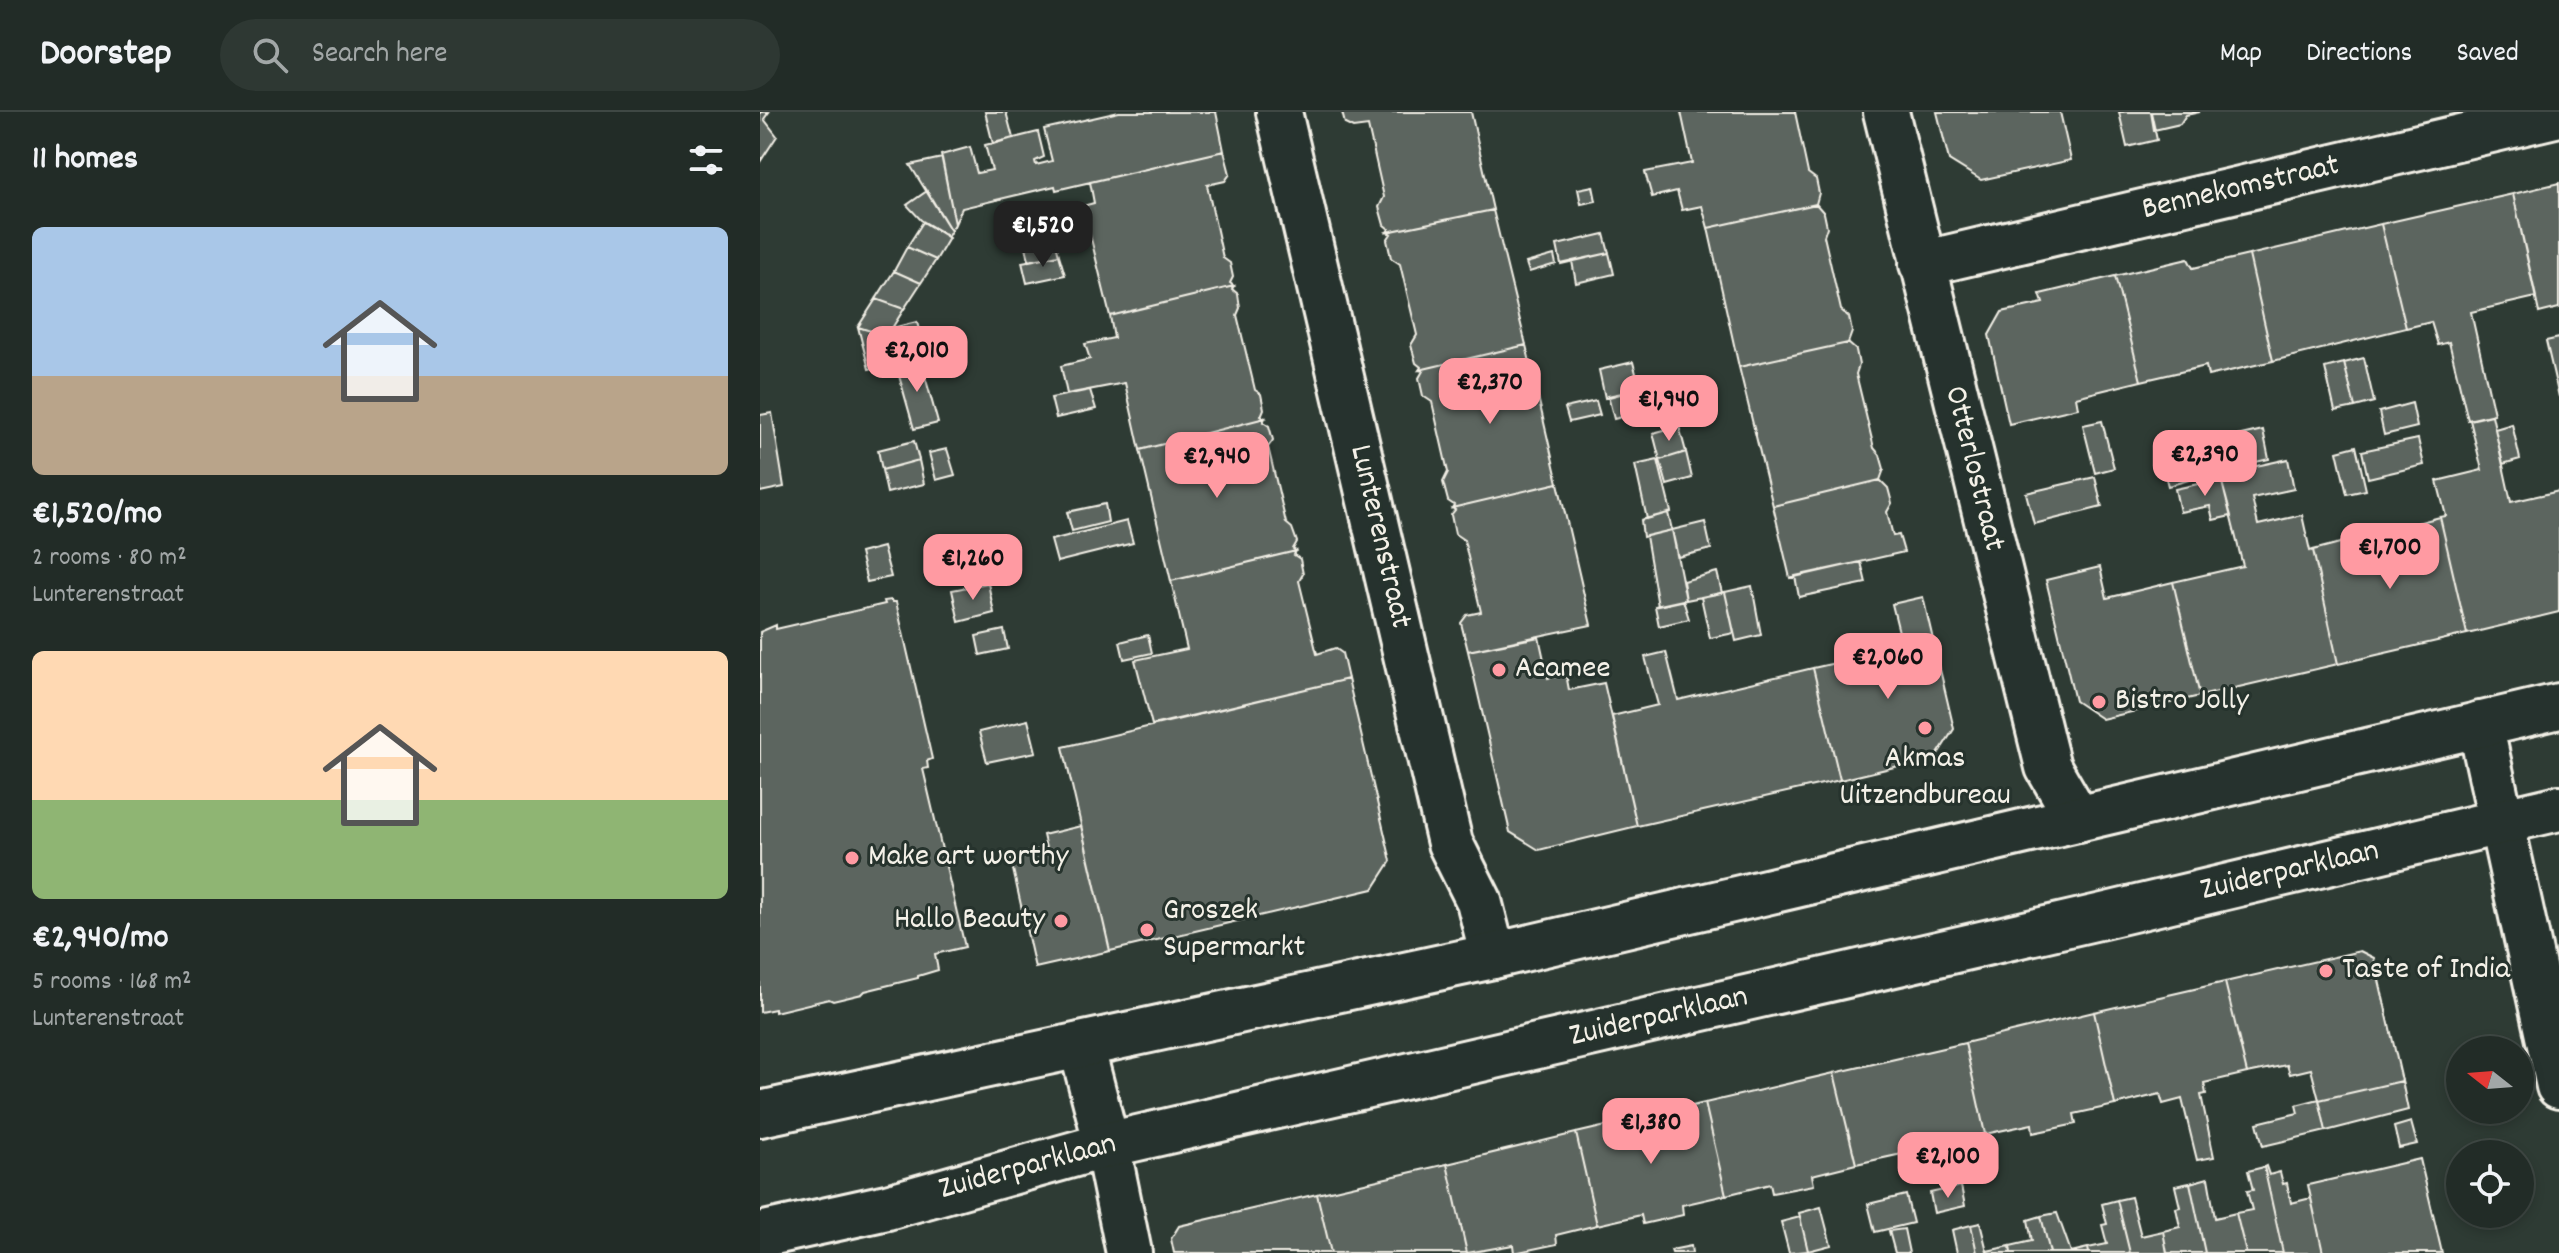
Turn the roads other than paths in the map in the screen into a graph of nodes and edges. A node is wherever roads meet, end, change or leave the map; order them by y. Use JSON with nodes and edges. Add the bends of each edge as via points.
{"nodes":[{"id":1,"x":1279,"y":112,"type":"edge"},
{"id":2,"x":1886,"y":112,"type":"edge"},
{"id":3,"x":2559,"y":114,"type":"edge"},
{"id":4,"x":1922,"y":264,"type":"junction"},
{"id":5,"x":2559,"y":706,"type":"edge"},
{"id":6,"x":2480,"y":724,"type":"junction"},
{"id":7,"x":2559,"y":808,"type":"edge"},
{"id":8,"x":2078,"y":819,"type":"junction"},
{"id":9,"x":2501,"y":821,"type":"junction"},
{"id":10,"x":1493,"y":956,"type":"junction"},
{"id":11,"x":1081,"y":1045,"type":"junction"},
{"id":12,"x":2559,"y":1086,"type":"edge"},
{"id":13,"x":760,"y":1114,"type":"edge"},
{"id":14,"x":1107,"y":1145,"type":"junction"},
{"id":15,"x":760,"y":1235,"type":"edge"},
{"id":16,"x":1129,"y":1253,"type":"edge"}],
"edges":[{"from":1,"to":10,"type":"main road","name":"Lunterenstraat","via":[[1450,843],[1479,901]]},
{"from":2,"to":4,"type":"main road","name":"Otterlostraat"},
{"from":3,"to":4,"type":"main road","name":"Bennekomstraat"},
{"from":4,"to":8,"type":"main road","name":"Otterlostraat","via":[[2048,767]]},
{"from":5,"to":6,"type":"main road"},
{"from":6,"to":8,"type":"main road"},
{"from":6,"to":9,"type":"main road"},
{"from":7,"to":9,"type":"main road","name":"Zuiderparklaan"},
{"from":8,"to":10,"type":"main road"},
{"from":9,"to":12,"type":"main road"},
{"from":9,"to":14,"type":"main road","name":"Zuiderparklaan"},
{"from":10,"to":11,"type":"main road"},
{"from":11,"to":13,"type":"main road"},
{"from":11,"to":14,"type":"main road"},
{"from":14,"to":15,"type":"main road","name":"Zuiderparklaan","via":[[887,1207]]},
{"from":14,"to":16,"type":"main road"}]}
